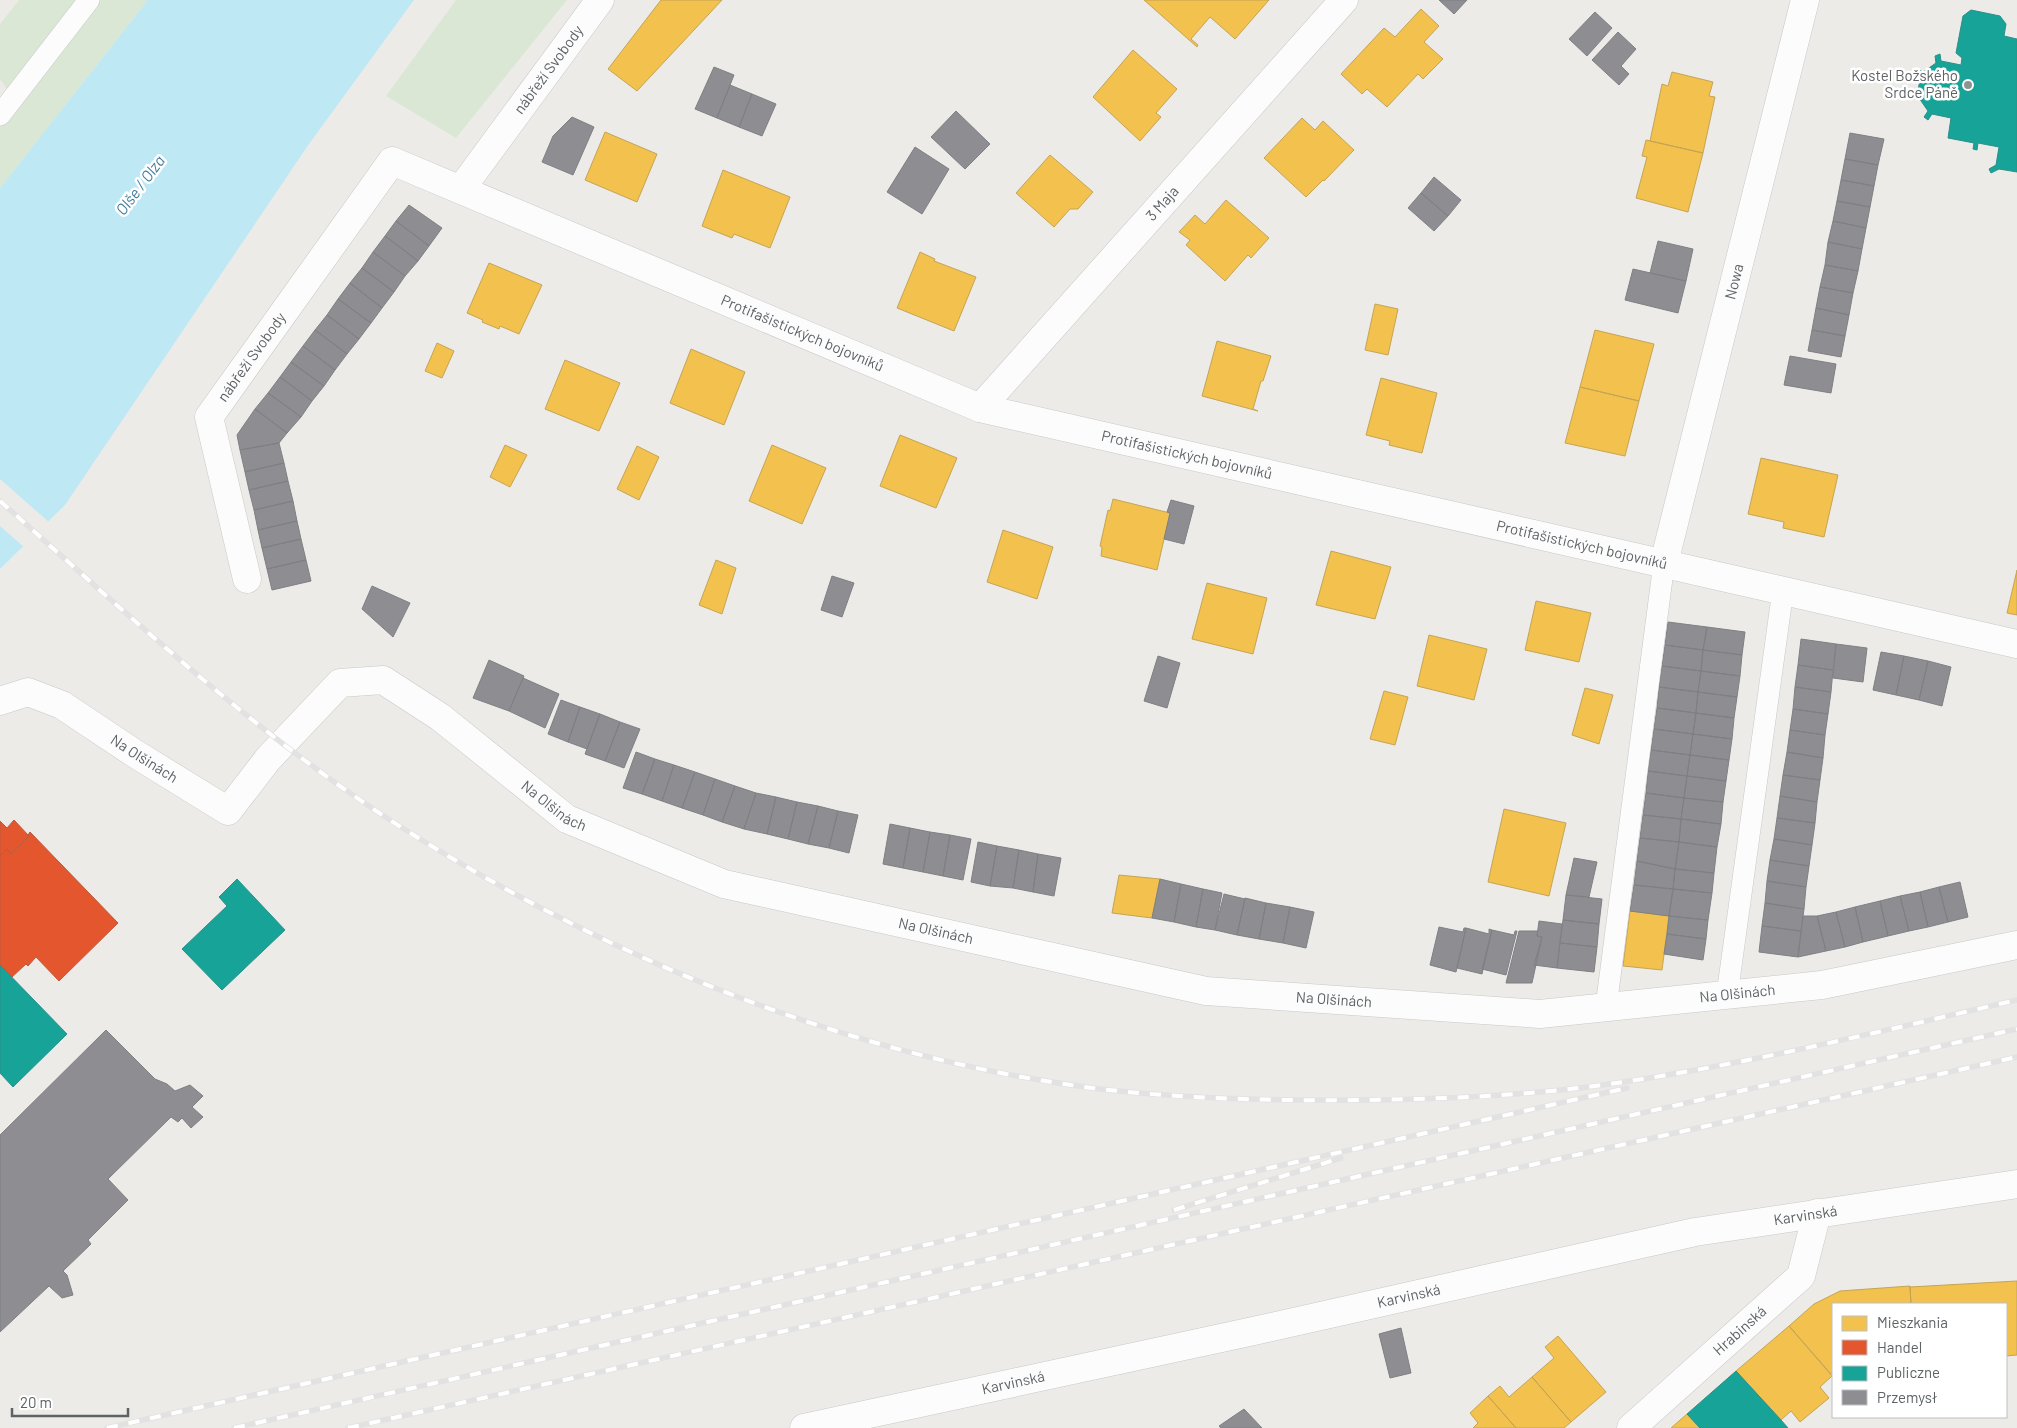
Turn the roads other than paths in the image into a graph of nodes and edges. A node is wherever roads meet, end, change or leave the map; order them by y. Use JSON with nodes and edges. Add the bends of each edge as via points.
{"nodes":[{"id":1,"x":89,"y":0,"type":"edge"},
{"id":2,"x":600,"y":0,"type":"edge"},
{"id":3,"x":1344,"y":0,"type":"edge"},
{"id":4,"x":1805,"y":0,"type":"edge"},
{"id":5,"x":0,"y":115,"type":"edge"},
{"id":6,"x":392,"y":161,"type":"joint"},
{"id":7,"x":461,"y":189,"type":"junction"},
{"id":8,"x":980,"y":408,"type":"junction"},
{"id":9,"x":1664,"y":563,"type":"junction"},
{"id":10,"x":247,"y":579,"type":"dead end"},
{"id":11,"x":1783,"y":590,"type":"junction"},
{"id":12,"x":2017,"y":644,"type":"edge"},
{"id":13,"x":0,"y":701,"type":"edge"},
{"id":14,"x":2017,"y":945,"type":"edge"},
{"id":15,"x":1727,"y":995,"type":"junction"},
{"id":16,"x":1606,"y":1007,"type":"junction"},
{"id":17,"x":2017,"y":1184,"type":"edge"},
{"id":18,"x":1817,"y":1213,"type":"junction"},
{"id":19,"x":804,"y":1428,"type":"edge"},
{"id":20,"x":1631,"y":1428,"type":"edge"}],
"edges":[{"from":1,"to":5,"type":"lane"},
{"from":2,"to":7,"type":"street","name":"nábřeží Svobody"},
{"from":3,"to":8,"type":"street","name":"3 Maja"},
{"from":4,"to":9,"type":"street","name":"Nowa"},
{"from":6,"to":7,"type":"street","name":"Protifašistických bojovníků"},
{"from":6,"to":10,"type":"street","name":"nábřeží Svobody","via":[[209,417]]},
{"from":7,"to":8,"type":"street","name":"Protifašistických bojovníků"},
{"from":8,"to":9,"type":"street","name":"Protifašistických bojovníků"},
{"from":9,"to":11,"type":"street","name":"Protifašistických bojovníků"},
{"from":9,"to":16,"type":"lane"},
{"from":11,"to":12,"type":"street","name":"Protifašistických bojovníků"},
{"from":11,"to":15,"type":"lane"},
{"from":13,"to":16,"type":"street","name":"Na Olšinách","via":[[28,692],[62,705],[228,811],[268,759],[340,683],[382,680],[440,717],[567,819],[724,884],[1206,991],[1540,1014]]},
{"from":14,"to":15,"type":"street","name":"Na Olšinách","via":[[1822,985]]},
{"from":15,"to":16,"type":"street","name":"Na Olšinách"},
{"from":17,"to":18,"type":"street","name":"Karvinská"},
{"from":18,"to":19,"type":"street","name":"Karvinská","via":[[1695,1232]]},
{"from":18,"to":20,"type":"street","name":"Hrabinská","via":[[1801,1276]]}]}
